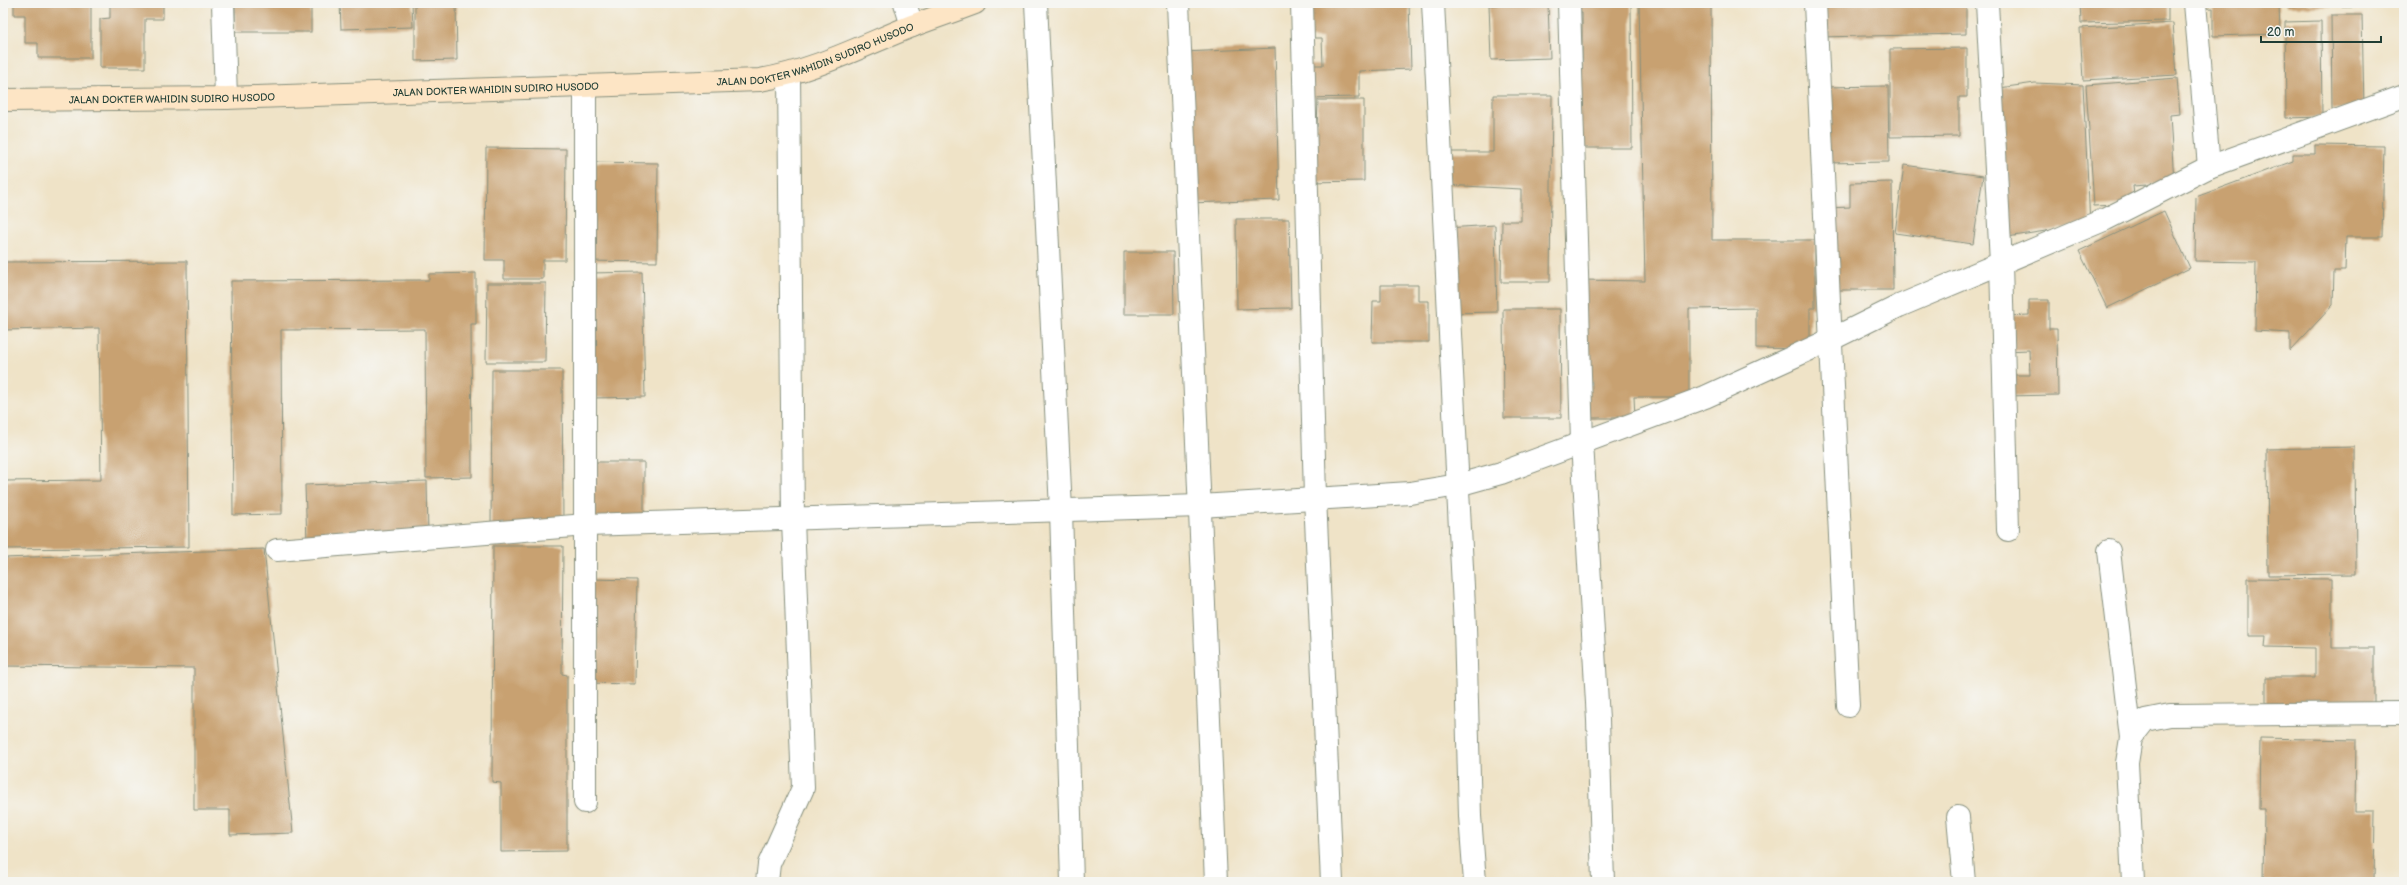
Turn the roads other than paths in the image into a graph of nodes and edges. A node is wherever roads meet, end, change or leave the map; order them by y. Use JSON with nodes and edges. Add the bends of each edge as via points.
{"nodes":[{"id":1,"x":223,"y":3,"type":"edge"},
{"id":2,"x":905,"y":3,"type":"edge"},
{"id":3,"x":975,"y":3,"type":"edge"},
{"id":4,"x":1036,"y":3,"type":"edge"},
{"id":5,"x":1178,"y":3,"type":"edge"},
{"id":6,"x":1302,"y":3,"type":"edge"},
{"id":7,"x":1433,"y":3,"type":"edge"},
{"id":8,"x":1569,"y":3,"type":"edge"},
{"id":9,"x":1815,"y":3,"type":"edge"},
{"id":10,"x":1987,"y":3,"type":"edge"},
{"id":11,"x":2195,"y":3,"type":"edge"},
{"id":12,"x":912,"y":26,"type":"junction"},
{"id":13,"x":789,"y":75,"type":"junction"},
{"id":14,"x":585,"y":87,"type":"junction"},
{"id":15,"x":2404,"y":96,"type":"edge"},
{"id":16,"x":226,"y":98,"type":"junction"},
{"id":17,"x":3,"y":100,"type":"edge"},
{"id":18,"x":2209,"y":167,"type":"junction"},
{"id":19,"x":2000,"y":263,"type":"junction"},
{"id":20,"x":1830,"y":340,"type":"junction"},
{"id":21,"x":1582,"y":442,"type":"junction"},
{"id":22,"x":1458,"y":486,"type":"junction"},
{"id":23,"x":1315,"y":497,"type":"junction"},
{"id":24,"x":1200,"y":506,"type":"junction"},
{"id":25,"x":1061,"y":510,"type":"junction"},
{"id":26,"x":794,"y":519,"type":"junction"},
{"id":27,"x":586,"y":525,"type":"junction"},
{"id":28,"x":2008,"y":530,"type":"dead end"},
{"id":29,"x":276,"y":550,"type":"dead end"},
{"id":30,"x":2109,"y":551,"type":"dead end"},
{"id":31,"x":1848,"y":706,"type":"dead end"},
{"id":32,"x":2404,"y":713,"type":"edge"},
{"id":33,"x":2131,"y":738,"type":"junction"},
{"id":34,"x":585,"y":802,"type":"dead end"},
{"id":35,"x":1958,"y":817,"type":"dead end"},
{"id":36,"x":767,"y":882,"type":"edge"},
{"id":37,"x":1072,"y":882,"type":"edge"},
{"id":38,"x":1216,"y":882,"type":"edge"},
{"id":39,"x":1332,"y":882,"type":"edge"},
{"id":40,"x":1475,"y":882,"type":"edge"},
{"id":41,"x":1603,"y":882,"type":"edge"},
{"id":42,"x":1964,"y":882,"type":"edge"},
{"id":43,"x":2133,"y":882,"type":"edge"}],
"edges":[{"from":1,"to":16,"type":"street"},
{"from":2,"to":12,"type":"street"},
{"from":3,"to":12,"type":"main road","name":"JALAN DOKTER WAHIDIN SUDIRO HUSODO"},
{"from":4,"to":25,"type":"street"},
{"from":5,"to":24,"type":"street"},
{"from":6,"to":23,"type":"street"},
{"from":7,"to":22,"type":"street"},
{"from":8,"to":21,"type":"street"},
{"from":9,"to":20,"type":"street"},
{"from":10,"to":19,"type":"street"},
{"from":11,"to":18,"type":"street"},
{"from":12,"to":13,"type":"main road","name":"JALAN DOKTER WAHIDIN SUDIRO HUSODO"},
{"from":13,"to":14,"type":"main road","name":"JALAN DOKTER WAHIDIN SUDIRO HUSODO","via":[[760,80]]},
{"from":13,"to":26,"type":"street"},
{"from":14,"to":16,"type":"main road","name":"JALAN DOKTER WAHIDIN SUDIRO HUSODO"},
{"from":14,"to":27,"type":"street"},
{"from":15,"to":18,"type":"street"},
{"from":16,"to":17,"type":"main road","name":"JALAN DOKTER WAHIDIN SUDIRO HUSODO"},
{"from":18,"to":19,"type":"street","via":[[2106,220]]},
{"from":19,"to":20,"type":"street","via":[[1899,306]]},
{"from":19,"to":28,"type":"street"},
{"from":20,"to":21,"type":"street","via":[[1705,397]]},
{"from":20,"to":31,"type":"street"},
{"from":21,"to":22,"type":"street","via":[[1501,473]]},
{"from":21,"to":41,"type":"street","via":[[1598,720]]},
{"from":22,"to":23,"type":"street","via":[[1410,493]]},
{"from":22,"to":40,"type":"street","via":[[1470,816]]},
{"from":23,"to":24,"type":"street"},
{"from":23,"to":39,"type":"street"},
{"from":24,"to":25,"type":"street"},
{"from":24,"to":38,"type":"street"},
{"from":25,"to":26,"type":"street"},
{"from":25,"to":37,"type":"street"},
{"from":26,"to":27,"type":"street"},
{"from":26,"to":36,"type":"street","via":[[803,788],[769,864]]},
{"from":27,"to":29,"type":"street"},
{"from":27,"to":34,"type":"street"},
{"from":30,"to":33,"type":"street"},
{"from":32,"to":33,"type":"street","via":[[2170,715],[2146,720]]},
{"from":33,"to":43,"type":"street","via":[[2127,763]]},
{"from":35,"to":42,"type":"street"}]}
